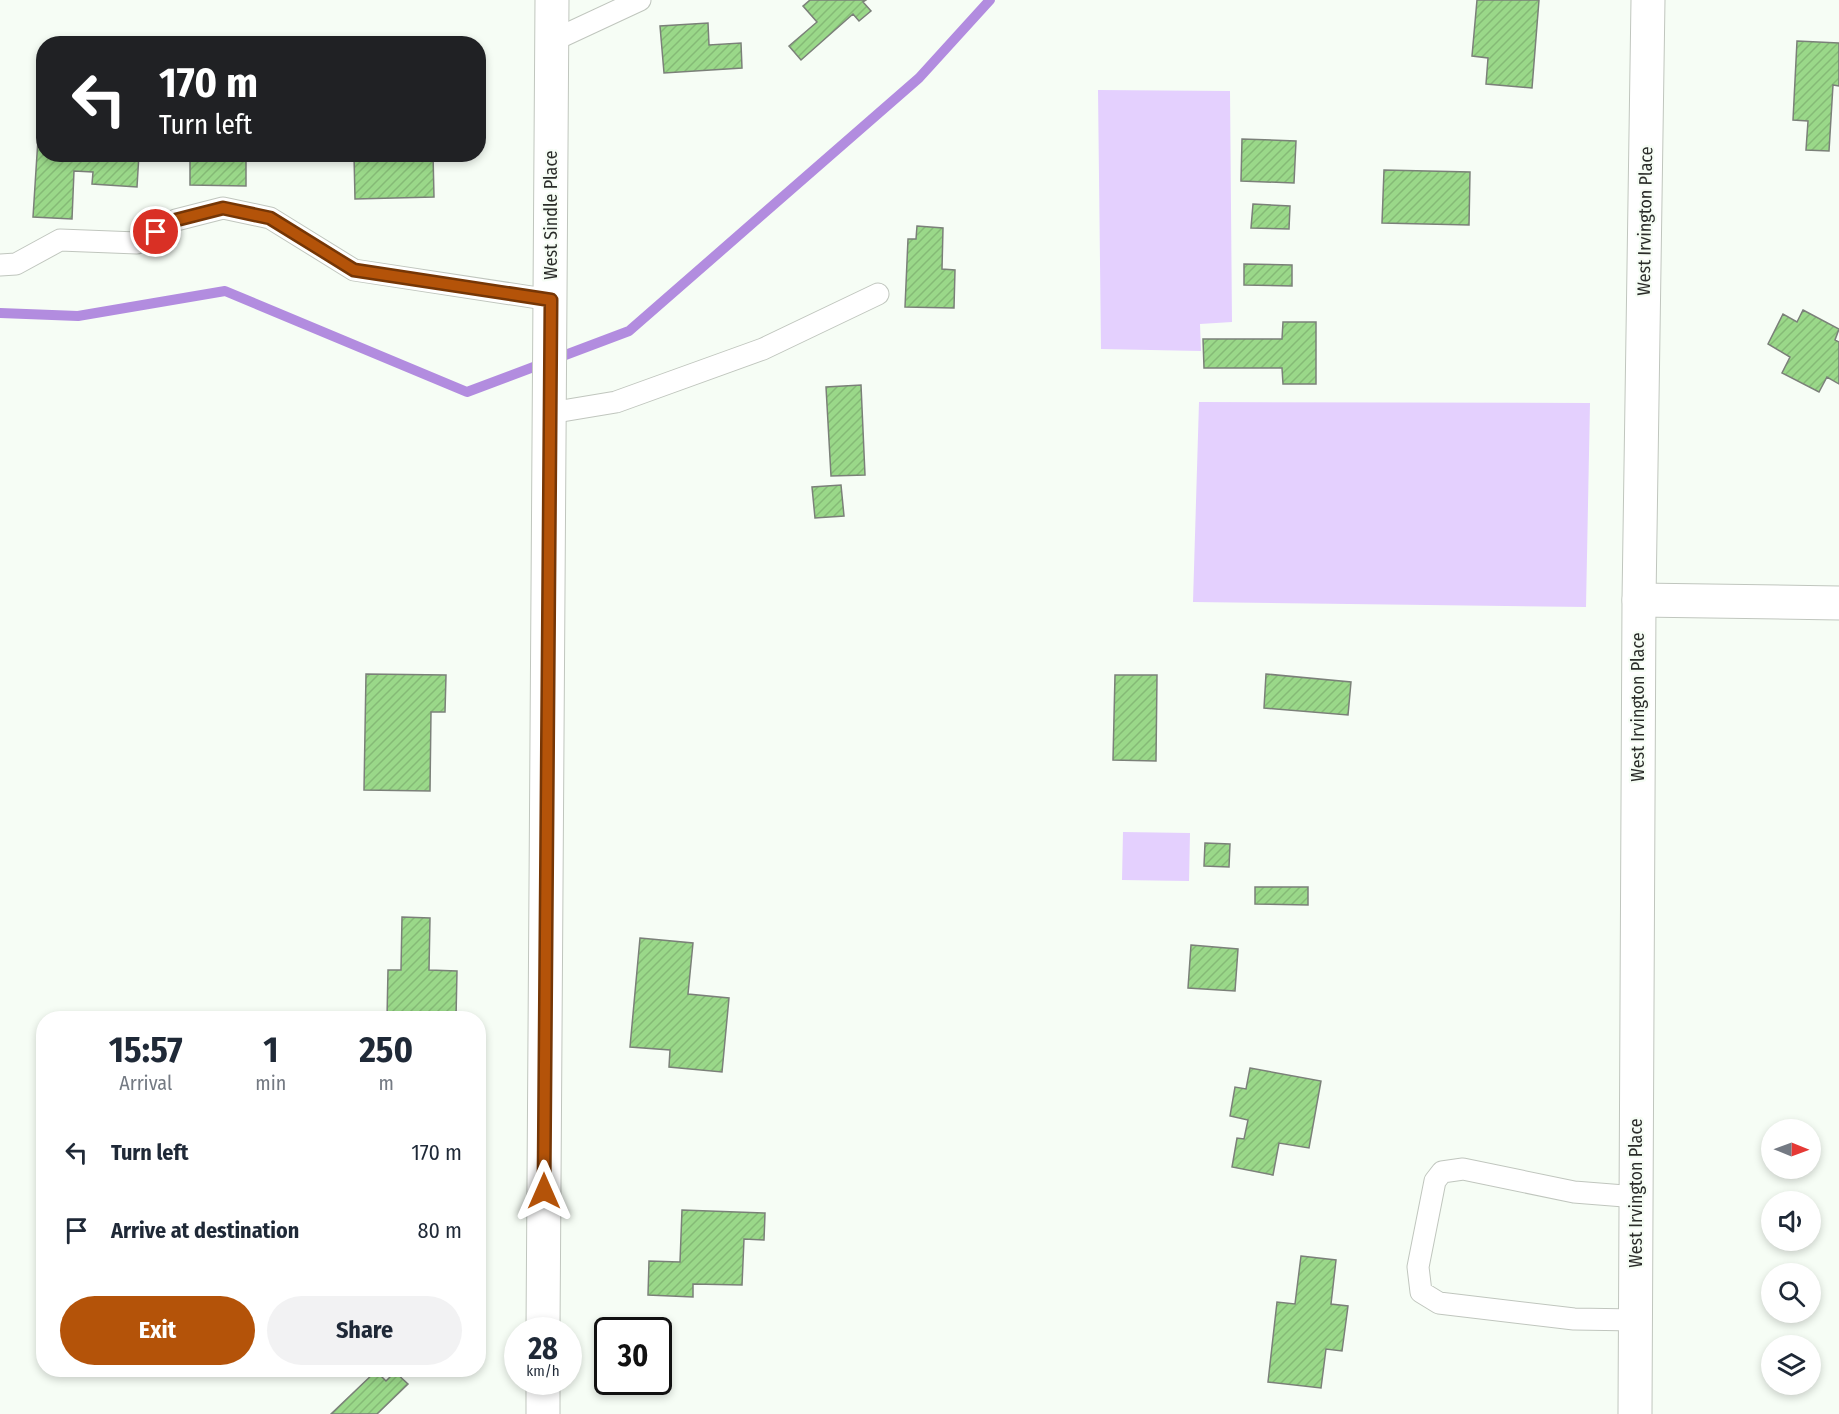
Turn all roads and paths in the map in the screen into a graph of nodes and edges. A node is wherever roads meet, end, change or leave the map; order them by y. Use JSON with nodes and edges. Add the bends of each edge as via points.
{"nodes":[{"id":1,"x":552,"y":0,"type":"edge"},
{"id":2,"x":640,"y":0,"type":"edge"},
{"id":3,"x":1648,"y":0,"type":"edge"},
{"id":4,"x":552,"y":41,"type":"junction"},
{"id":5,"x":0,"y":265,"type":"edge"},
{"id":6,"x":878,"y":294,"type":"dead end"},
{"id":7,"x":551,"y":300,"type":"junction"},
{"id":8,"x":550,"y":412,"type":"junction"},
{"id":9,"x":1639,"y":600,"type":"junction"},
{"id":10,"x":1839,"y":603,"type":"edge"},
{"id":11,"x":1637,"y":1197,"type":"junction"},
{"id":12,"x":543,"y":1317,"type":"edge"},
{"id":13,"x":1636,"y":1320,"type":"junction"},
{"id":14,"x":543,"y":1395,"type":"edge"},
{"id":15,"x":543,"y":1414,"type":"edge"},
{"id":16,"x":1635,"y":1414,"type":"edge"}],
"edges":[{"from":1,"to":4,"type":"street","name":"West Sindle Place"},
{"from":2,"to":4,"type":"lane"},
{"from":3,"to":9,"type":"street","name":"West Irvington Place"},
{"from":4,"to":7,"type":"street","name":"West Sindle Place"},
{"from":5,"to":7,"type":"lane","via":[[16,264],[60,240],[137,243],[176,220],[223,208],[270,218],[354,270]]},
{"from":6,"to":8,"type":"lane","via":[[763,349],[616,402]]},
{"from":7,"to":8,"type":"street","name":"West Sindle Place"},
{"from":8,"to":12,"type":"street","name":"West Sindle Place"},
{"from":9,"to":10,"type":"street"},
{"from":9,"to":11,"type":"street","name":"West Irvington Place"},
{"from":11,"to":13,"type":"street","name":"West Irvington Place"},
{"from":11,"to":13,"type":"lane","via":[[1574,1192],[1463,1169],[1442,1172],[1435,1181],[1418,1267],[1421,1292],[1439,1303],[1574,1319]]},
{"from":13,"to":16,"type":"street","name":"West Irvington Place"},
{"from":14,"to":15,"type":"street"}]}
